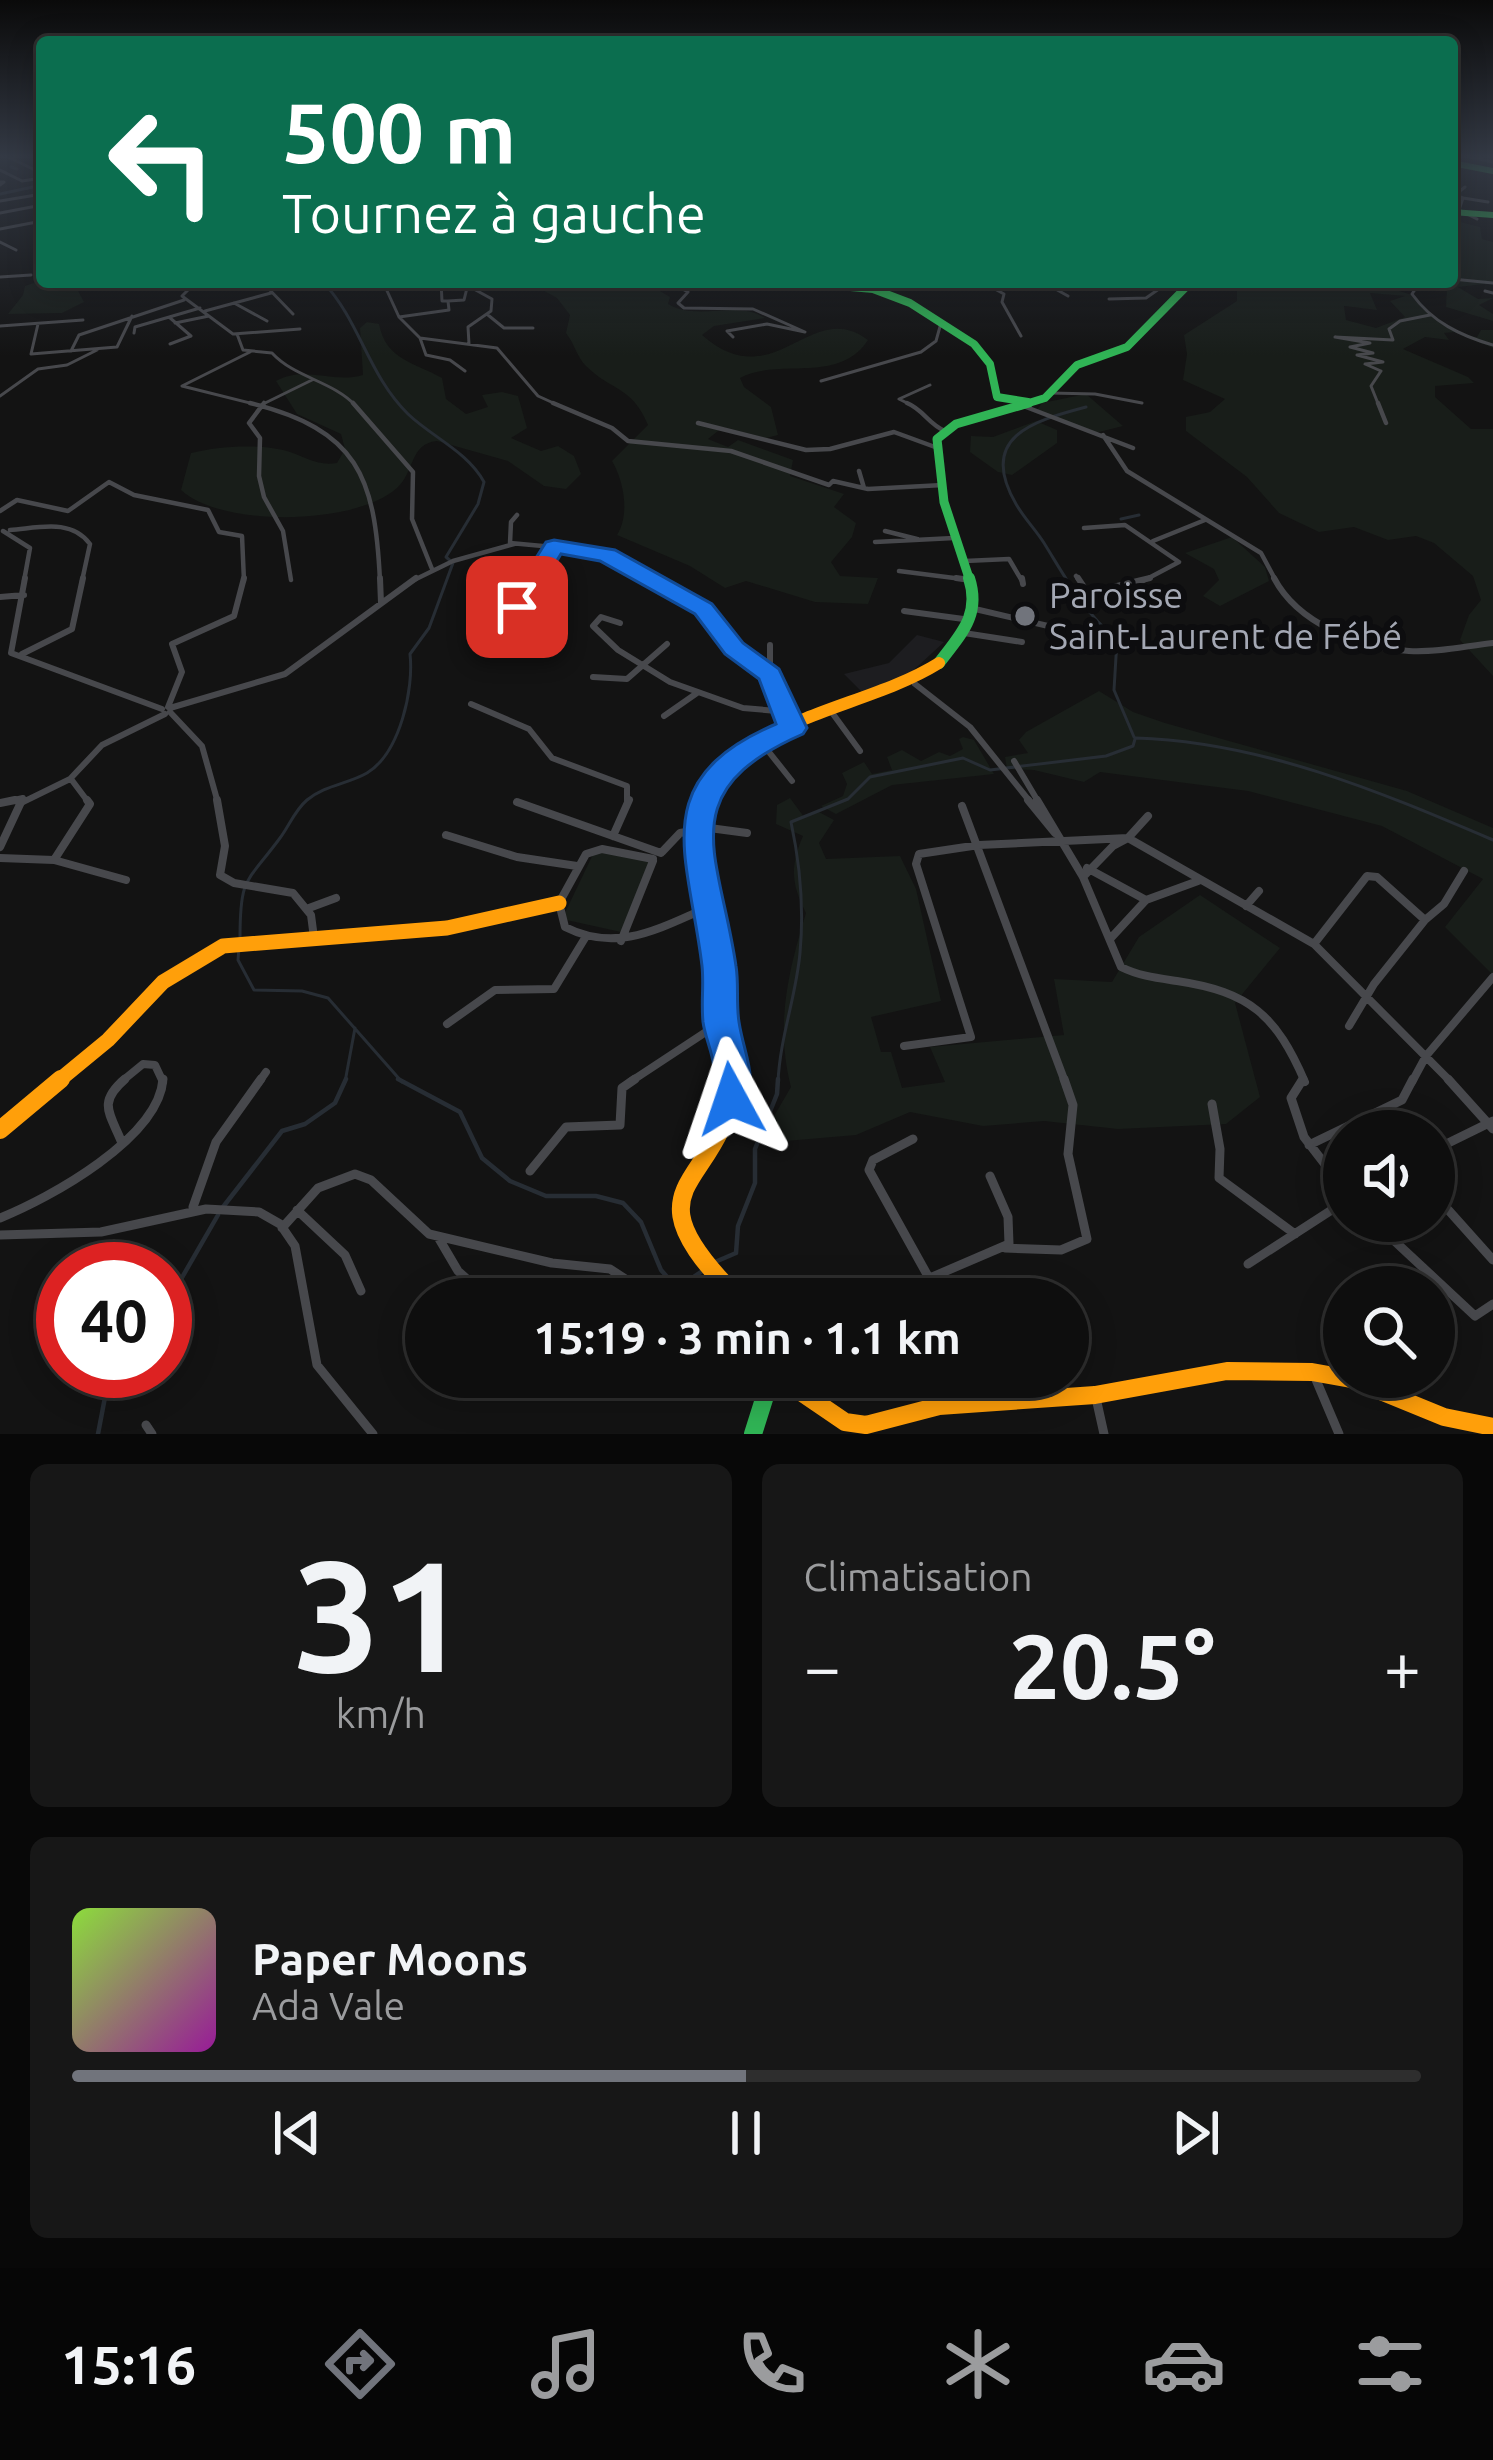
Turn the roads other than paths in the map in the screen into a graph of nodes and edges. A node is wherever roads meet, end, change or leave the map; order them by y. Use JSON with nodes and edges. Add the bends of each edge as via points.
{"nodes":[{"id":1,"x":36,"y":222,"type":"edge"},
{"id":2,"x":0,"y":230,"type":"edge"},
{"id":3,"x":0,"y":242,"type":"edge"},
{"id":4,"x":16,"y":250,"type":"dead end"},
{"id":5,"x":31,"y":275,"type":"dead end"},
{"id":6,"x":0,"y":277,"type":"edge"},
{"id":7,"x":1458,"y":280,"type":"edge"},
{"id":8,"x":1493,"y":283,"type":"edge"},
{"id":9,"x":190,"y":288,"type":"edge"},
{"id":10,"x":268,"y":288,"type":"edge"},
{"id":11,"x":386,"y":288,"type":"edge"},
{"id":12,"x":441,"y":288,"type":"edge"},
{"id":13,"x":466,"y":288,"type":"joint"},
{"id":14,"x":680,"y":288,"type":"edge"},
{"id":15,"x":849,"y":288,"type":"edge"},
{"id":16,"x":993,"y":288,"type":"edge"},
{"id":17,"x":1054,"y":288,"type":"edge"},
{"id":18,"x":1161,"y":288,"type":"edge"},
{"id":19,"x":1186,"y":288,"type":"edge"},
{"id":20,"x":1416,"y":288,"type":"edge"},
{"id":21,"x":1485,"y":291,"type":"dead end"},
{"id":22,"x":271,"y":293,"type":"junction"},
{"id":23,"x":1493,"y":293,"type":"edge"},
{"id":24,"x":1068,"y":296,"type":"dead end"},
{"id":25,"x":186,"y":299,"type":"junction"},
{"id":26,"x":1109,"y":299,"type":"dead end"},
{"id":27,"x":448,"y":301,"type":"junction"},
{"id":28,"x":233,"y":303,"type":"junction"},
{"id":29,"x":205,"y":312,"type":"junction"},
{"id":30,"x":88,"y":313,"type":"dead end"},
{"id":31,"x":292,"y":314,"type":"dead end"},
{"id":32,"x":488,"y":315,"type":"junction"},
{"id":33,"x":1430,"y":315,"type":"junction"},
{"id":34,"x":132,"y":316,"type":"junction"},
{"id":35,"x":170,"y":317,"type":"junction"},
{"id":36,"x":399,"y":317,"type":"junction"},
{"id":37,"x":83,"y":320,"type":"junction"},
{"id":38,"x":267,"y":321,"type":"dead end"},
{"id":39,"x":0,"y":323,"type":"edge"},
{"id":40,"x":175,"y":323,"type":"junction"},
{"id":41,"x":941,"y":323,"type":"junction"},
{"id":42,"x":38,"y":324,"type":"junction"},
{"id":43,"x":300,"y":328,"type":"dead end"},
{"id":44,"x":532,"y":328,"type":"dead end"},
{"id":45,"x":134,"y":333,"type":"dead end"},
{"id":46,"x":237,"y":334,"type":"junction"},
{"id":47,"x":79,"y":335,"type":"junction"},
{"id":48,"x":1021,"y":336,"type":"dead end"},
{"id":49,"x":733,"y":337,"type":"dead end"},
{"id":50,"x":419,"y":338,"type":"junction"},
{"id":51,"x":170,"y":344,"type":"dead end"},
{"id":52,"x":470,"y":344,"type":"junction"},
{"id":53,"x":1493,"y":345,"type":"edge"},
{"id":54,"x":98,"y":350,"type":"junction"},
{"id":55,"x":71,"y":351,"type":"junction"},
{"id":56,"x":250,"y":352,"type":"junction"},
{"id":57,"x":465,"y":370,"type":"dead end"},
{"id":58,"x":313,"y":380,"type":"junction"},
{"id":59,"x":821,"y":381,"type":"dead end"},
{"id":60,"x":930,"y":385,"type":"dead end"},
{"id":61,"x":0,"y":396,"type":"edge"},
{"id":62,"x":1048,"y":396,"type":"junction"},
{"id":63,"x":1142,"y":403,"type":"dead end"},
{"id":64,"x":260,"y":405,"type":"junction"},
{"id":65,"x":1026,"y":407,"type":"junction"},
{"id":66,"x":698,"y":423,"type":"dead end"},
{"id":67,"x":1386,"y":423,"type":"dead end"},
{"id":68,"x":945,"y":431,"type":"junction"},
{"id":69,"x":1103,"y":435,"type":"junction"},
{"id":70,"x":935,"y":447,"type":"junction"},
{"id":71,"x":1133,"y":448,"type":"dead end"},
{"id":72,"x":859,"y":471,"type":"dead end"},
{"id":73,"x":943,"y":485,"type":"junction"},
{"id":74,"x":864,"y":488,"type":"junction"},
{"id":75,"x":0,"y":511,"type":"edge"},
{"id":76,"x":517,"y":515,"type":"dead end"},
{"id":77,"x":1207,"y":519,"type":"junction"},
{"id":78,"x":1084,"y":528,"type":"dead end"},
{"id":79,"x":1,"y":531,"type":"edge"},
{"id":80,"x":885,"y":531,"type":"dead end"},
{"id":81,"x":953,"y":538,"type":"junction"},
{"id":82,"x":1153,"y":541,"type":"junction"},
{"id":83,"x":875,"y":542,"type":"dead end"},
{"id":84,"x":926,"y":542,"type":"junction"},
{"id":85,"x":514,"y":544,"type":"junction"},
{"id":86,"x":554,"y":547,"type":"junction"},
{"id":87,"x":964,"y":561,"type":"junction"},
{"id":88,"x":432,"y":569,"type":"junction"},
{"id":89,"x":898,"y":571,"type":"dead end"},
{"id":90,"x":1076,"y":576,"type":"dead end"},
{"id":91,"x":291,"y":580,"type":"dead end"},
{"id":92,"x":974,"y":580,"type":"junction"},
{"id":93,"x":1023,"y":584,"type":"dead end"},
{"id":94,"x":24,"y":595,"type":"junction"},
{"id":95,"x":0,"y":597,"type":"edge"},
{"id":96,"x":381,"y":603,"type":"junction"},
{"id":97,"x":904,"y":611,"type":"dead end"},
{"id":98,"x":973,"y":615,"type":"junction"},
{"id":99,"x":620,"y":623,"type":"dead end"},
{"id":100,"x":1060,"y":629,"type":"dead end"},
{"id":101,"x":964,"y":633,"type":"junction"},
{"id":102,"x":1022,"y":642,"type":"dead end"},
{"id":103,"x":668,"y":644,"type":"dead end"},
{"id":104,"x":1493,"y":644,"type":"edge"},
{"id":105,"x":770,"y":645,"type":"dead end"},
{"id":106,"x":10,"y":647,"type":"junction"},
{"id":107,"x":0,"y":648,"type":"edge"},
{"id":108,"x":493,"y":648,"type":"dead end"},
{"id":109,"x":20,"y":655,"type":"junction"},
{"id":110,"x":645,"y":666,"type":"junction"},
{"id":111,"x":766,"y":671,"type":"junction"},
{"id":112,"x":593,"y":677,"type":"dead end"},
{"id":113,"x":915,"y":684,"type":"junction"},
{"id":114,"x":697,"y":692,"type":"junction"},
{"id":115,"x":471,"y":704,"type":"dead end"},
{"id":116,"x":167,"y":710,"type":"junction"},
{"id":117,"x":833,"y":714,"type":"junction"},
{"id":118,"x":664,"y":716,"type":"dead end"},
{"id":119,"x":789,"y":722,"type":"junction"},
{"id":120,"x":760,"y":741,"type":"junction"},
{"id":121,"x":860,"y":751,"type":"dead end"},
{"id":122,"x":1014,"y":761,"type":"dead end"},
{"id":123,"x":70,"y":779,"type":"junction"},
{"id":124,"x":792,"y":781,"type":"dead end"},
{"id":125,"x":23,"y":798,"type":"junction"},
{"id":126,"x":517,"y":802,"type":"dead end"},
{"id":127,"x":0,"y":803,"type":"edge"},
{"id":128,"x":962,"y":806,"type":"dead end"},
{"id":129,"x":1148,"y":816,"type":"dead end"},
{"id":130,"x":698,"y":828,"type":"junction"},
{"id":131,"x":747,"y":833,"type":"dead end"},
{"id":132,"x":446,"y":835,"type":"dead end"},
{"id":133,"x":613,"y":836,"type":"junction"},
{"id":134,"x":1128,"y":838,"type":"junction"},
{"id":135,"x":1062,"y":839,"type":"junction"},
{"id":136,"x":979,"y":845,"type":"junction"},
{"id":137,"x":0,"y":847,"type":"edge"},
{"id":138,"x":657,"y":856,"type":"junction"},
{"id":139,"x":0,"y":858,"type":"edge"},
{"id":140,"x":55,"y":860,"type":"junction"},
{"id":141,"x":577,"y":866,"type":"junction"},
{"id":142,"x":1465,"y":871,"type":"dead end"},
{"id":143,"x":1087,"y":872,"type":"junction"},
{"id":144,"x":126,"y":880,"type":"dead end"},
{"id":145,"x":1198,"y":881,"type":"junction"},
{"id":146,"x":1259,"y":891,"type":"dead end"},
{"id":147,"x":336,"y":898,"type":"dead end"},
{"id":148,"x":1146,"y":900,"type":"junction"},
{"id":149,"x":559,"y":903,"type":"junction"},
{"id":150,"x":1246,"y":906,"type":"junction"},
{"id":151,"x":309,"y":908,"type":"junction"},
{"id":152,"x":706,"y":908,"type":"junction"},
{"id":153,"x":1425,"y":920,"type":"junction"},
{"id":154,"x":585,"y":938,"type":"junction"},
{"id":155,"x":314,"y":939,"type":"junction"},
{"id":156,"x":1110,"y":939,"type":"junction"},
{"id":157,"x":621,"y":941,"type":"junction"},
{"id":158,"x":1314,"y":944,"type":"junction"},
{"id":159,"x":1493,"y":977,"type":"edge"},
{"id":160,"x":1365,"y":990,"type":"junction"},
{"id":161,"x":721,"y":1022,"type":"junction"},
{"id":162,"x":447,"y":1024,"type":"dead end"},
{"id":163,"x":1348,"y":1026,"type":"dead end"},
{"id":164,"x":904,"y":1046,"type":"dead end"},
{"id":165,"x":1426,"y":1056,"type":"junction"},
{"id":166,"x":266,"y":1072,"type":"dead end"},
{"id":167,"x":1212,"y":1104,"type":"dead end"},
{"id":168,"x":1491,"y":1124,"type":"edge"},
{"id":169,"x":0,"y":1130,"type":"edge"},
{"id":170,"x":914,"y":1139,"type":"dead end"},
{"id":171,"x":1455,"y":1140,"type":"edge"},
{"id":172,"x":122,"y":1143,"type":"junction"},
{"id":173,"x":1309,"y":1145,"type":"junction"},
{"id":174,"x":1323,"y":1163,"type":"edge"},
{"id":175,"x":530,"y":1171,"type":"dead end"},
{"id":176,"x":990,"y":1176,"type":"dead end"},
{"id":177,"x":193,"y":1207,"type":"junction"},
{"id":178,"x":297,"y":1210,"type":"junction"},
{"id":179,"x":1323,"y":1215,"type":"edge"},
{"id":180,"x":1455,"y":1217,"type":"edge"},
{"id":181,"x":0,"y":1218,"type":"edge"},
{"id":182,"x":282,"y":1228,"type":"junction"},
{"id":183,"x":1294,"y":1234,"type":"junction"},
{"id":184,"x":0,"y":1235,"type":"edge"},
{"id":185,"x":438,"y":1237,"type":"junction"},
{"id":186,"x":1396,"y":1242,"type":"edge"},
{"id":187,"x":1005,"y":1248,"type":"junction"},
{"id":188,"x":1493,"y":1260,"type":"edge"},
{"id":189,"x":1248,"y":1264,"type":"dead end"},
{"id":190,"x":466,"y":1278,"type":"edge"},
{"id":191,"x":624,"y":1278,"type":"edge"},
{"id":192,"x":716,"y":1278,"type":"edge"},
{"id":193,"x":927,"y":1278,"type":"edge"},
{"id":194,"x":930,"y":1278,"type":"edge"},
{"id":195,"x":361,"y":1291,"type":"dead end"},
{"id":196,"x":1493,"y":1304,"type":"edge"},
{"id":197,"x":1312,"y":1372,"type":"junction"},
{"id":198,"x":1089,"y":1395,"type":"edge"},
{"id":199,"x":1095,"y":1395,"type":"junction"},
{"id":200,"x":767,"y":1398,"type":"edge"},
{"id":201,"x":808,"y":1398,"type":"edge"},
{"id":202,"x":1052,"y":1398,"type":"edge"},
{"id":203,"x":1493,"y":1427,"type":"edge"},
{"id":204,"x":373,"y":1434,"type":"edge"},
{"id":205,"x":753,"y":1434,"type":"edge"},
{"id":206,"x":1104,"y":1434,"type":"edge"},
{"id":207,"x":1339,"y":1434,"type":"edge"}],
"edges":[{"from":1,"to":2,"type":"street"},
{"from":3,"to":4,"type":"street"},
{"from":5,"to":6,"type":"street"},
{"from":7,"to":8,"type":"street"},
{"from":9,"to":25,"type":"street"},
{"from":10,"to":22,"type":"street"},
{"from":11,"to":36,"type":"street"},
{"from":12,"to":27,"type":"street"},
{"from":13,"to":27,"type":"street","via":[[464,300]]},
{"from":13,"to":32,"type":"street","via":[[492,299]]},
{"from":14,"to":49,"type":"street","via":[[688,292],[678,303],[684,308],[753,309],[805,332],[761,324],[727,331]]},
{"from":15,"to":41,"type":"street","via":[[886,292]]},
{"from":16,"to":48,"type":"street","via":[[1004,294]]},
{"from":17,"to":24,"type":"street"},
{"from":18,"to":26,"type":"street","via":[[1145,298]]},
{"from":19,"to":62,"type":"street","via":[[1127,347],[1077,364]]},
{"from":20,"to":33,"type":"street","via":[[1412,294]]},
{"from":21,"to":23,"type":"street"},
{"from":22,"to":28,"type":"street"},
{"from":22,"to":31,"type":"street"},
{"from":25,"to":29,"type":"street"},
{"from":25,"to":34,"type":"street"},
{"from":27,"to":36,"type":"street","via":[[449,310]]},
{"from":28,"to":29,"type":"street"},
{"from":28,"to":38,"type":"street"},
{"from":29,"to":35,"type":"street"},
{"from":29,"to":40,"type":"street"},
{"from":29,"to":46,"type":"street"},
{"from":30,"to":37,"type":"street"},
{"from":32,"to":44,"type":"street","via":[[505,328]]},
{"from":32,"to":52,"type":"street","via":[[468,327]]},
{"from":33,"to":53,"type":"street"},
{"from":33,"to":67,"type":"street","via":[[1400,321],[1390,341],[1335,337],[1370,343],[1350,346],[1383,362],[1365,364],[1381,371],[1371,386]]},
{"from":34,"to":47,"type":"street"},
{"from":34,"to":54,"type":"street","via":[[117,347]]},
{"from":35,"to":40,"type":"street"},
{"from":35,"to":45,"type":"street"},
{"from":36,"to":50,"type":"street"},
{"from":37,"to":42,"type":"street"},
{"from":37,"to":47,"type":"street"},
{"from":39,"to":42,"type":"street"},
{"from":40,"to":51,"type":"street","via":[[191,337]]},
{"from":41,"to":59,"type":"street","via":[[936,341],[921,352]]},
{"from":41,"to":62,"type":"street","via":[[990,364],[997,398]]},
{"from":42,"to":55,"type":"street","via":[[31,354]]},
{"from":43,"to":46,"type":"street"},
{"from":46,"to":56,"type":"street"},
{"from":47,"to":55,"type":"street"},
{"from":50,"to":52,"type":"street"},
{"from":50,"to":57,"type":"street","via":[[426,355]]},
{"from":52,"to":74,"type":"street","via":[[497,348],[538,396],[628,441],[731,451],[829,485]]},
{"from":54,"to":55,"type":"street"},
{"from":54,"to":61,"type":"street","via":[[38,369]]},
{"from":56,"to":58,"type":"street","via":[[272,353]]},
{"from":56,"to":64,"type":"street","via":[[182,386]]},
{"from":58,"to":64,"type":"street"},
{"from":58,"to":88,"type":"street","via":[[356,404],[413,472],[409,506]]},
{"from":60,"to":68,"type":"street","via":[[899,399]]},
{"from":62,"to":63,"type":"street"},
{"from":62,"to":65,"type":"street"},
{"from":64,"to":91,"type":"street","via":[[249,428],[260,437],[264,497],[283,530]]},
{"from":64,"to":96,"type":"street","via":[[333,437],[349,456],[376,533]]},
{"from":65,"to":68,"type":"street"},
{"from":65,"to":69,"type":"street"},
{"from":66,"to":70,"type":"street","via":[[806,450],[894,432]]},
{"from":68,"to":70,"type":"street"},
{"from":69,"to":71,"type":"street"},
{"from":69,"to":77,"type":"street","via":[[1127,471]]},
{"from":70,"to":73,"type":"street"},
{"from":72,"to":74,"type":"street"},
{"from":73,"to":74,"type":"street"},
{"from":73,"to":81,"type":"street"},
{"from":75,"to":116,"type":"street","via":[[16,500],[68,511],[109,482],[208,510],[219,532],[242,536],[244,589],[234,616],[172,644],[182,672]]},
{"from":76,"to":85,"type":"street"},
{"from":77,"to":82,"type":"street"},
{"from":77,"to":104,"type":"street","via":[[1261,553],[1286,599],[1334,633],[1409,651]]},
{"from":78,"to":82,"type":"street","via":[[1120,524]]},
{"from":79,"to":94,"type":"street","via":[[30,548]]},
{"from":79,"to":109,"type":"street","via":[[64,526],[90,544],[73,629]]},
{"from":80,"to":84,"type":"street"},
{"from":81,"to":84,"type":"street"},
{"from":81,"to":87,"type":"street"},
{"from":82,"to":90,"type":"street","via":[[1179,562],[1140,586],[1091,594]]},
{"from":83,"to":84,"type":"street"},
{"from":85,"to":86,"type":"street"},
{"from":85,"to":88,"type":"street"},
{"from":86,"to":108,"type":"street"},
{"from":86,"to":111,"type":"street","via":[[607,555],[668,586]]},
{"from":87,"to":92,"type":"street"},
{"from":87,"to":93,"type":"street","via":[[1009,559]]},
{"from":88,"to":96,"type":"street"},
{"from":89,"to":92,"type":"street"},
{"from":92,"to":98,"type":"street"},
{"from":94,"to":95,"type":"street"},
{"from":94,"to":106,"type":"street"},
{"from":96,"to":116,"type":"street","via":[[324,652],[279,677]]},
{"from":97,"to":98,"type":"street"},
{"from":98,"to":100,"type":"street"},
{"from":98,"to":101,"type":"street"},
{"from":99,"to":110,"type":"street","via":[[601,617],[593,626]]},
{"from":101,"to":102,"type":"street"},
{"from":101,"to":113,"type":"street"},
{"from":103,"to":110,"type":"street"},
{"from":105,"to":111,"type":"street"},
{"from":106,"to":107,"type":"street"},
{"from":106,"to":109,"type":"street"},
{"from":109,"to":116,"type":"street"},
{"from":110,"to":112,"type":"street","via":[[627,680]]},
{"from":110,"to":114,"type":"street"},
{"from":111,"to":119,"type":"street"},
{"from":113,"to":117,"type":"street"},
{"from":113,"to":135,"type":"street","via":[[970,728]]},
{"from":114,"to":118,"type":"street"},
{"from":114,"to":119,"type":"street"},
{"from":115,"to":133,"type":"street","via":[[529,728],[552,758],[627,786]]},
{"from":116,"to":123,"type":"street","via":[[102,745]]},
{"from":116,"to":151,"type":"street","via":[[202,746],[213,772],[225,846],[220,875],[236,886],[287,888]]},
{"from":117,"to":119,"type":"street"},
{"from":117,"to":121,"type":"street"},
{"from":119,"to":120,"type":"street"},
{"from":120,"to":124,"type":"street"},
{"from":120,"to":130,"type":"street","via":[[712,781]]},
{"from":122,"to":135,"type":"street"},
{"from":123,"to":125,"type":"street"},
{"from":123,"to":140,"type":"street","via":[[90,804]]},
{"from":125,"to":127,"type":"street"},
{"from":125,"to":137,"type":"street"},
{"from":126,"to":133,"type":"street"},
{"from":128,"to":136,"type":"street"},
{"from":129,"to":134,"type":"street"},
{"from":130,"to":131,"type":"street"},
{"from":130,"to":138,"type":"street"},
{"from":130,"to":152,"type":"street"},
{"from":132,"to":141,"type":"street"},
{"from":133,"to":138,"type":"street"},
{"from":134,"to":135,"type":"street"},
{"from":134,"to":143,"type":"street"},
{"from":134,"to":145,"type":"street"},
{"from":135,"to":136,"type":"street"},
{"from":135,"to":143,"type":"street"},
{"from":136,"to":164,"type":"street","via":[[919,854],[916,864],[971,1037]]},
{"from":136,"to":187,"type":"street","via":[[1073,1105],[1067,1158],[1087,1239],[1061,1250]]},
{"from":138,"to":141,"type":"street","via":[[602,849]]},
{"from":138,"to":157,"type":"street"},
{"from":139,"to":140,"type":"street"},
{"from":140,"to":144,"type":"street"},
{"from":141,"to":149,"type":"street"},
{"from":142,"to":153,"type":"street"},
{"from":143,"to":148,"type":"street"},
{"from":143,"to":156,"type":"street"},
{"from":145,"to":148,"type":"street"},
{"from":145,"to":150,"type":"street"},
{"from":146,"to":150,"type":"street"},
{"from":147,"to":151,"type":"street"},
{"from":148,"to":156,"type":"street"},
{"from":149,"to":154,"type":"street","via":[[566,927]]},
{"from":149,"to":155,"type":"street","via":[[447,928]]},
{"from":150,"to":158,"type":"street"},
{"from":151,"to":155,"type":"street"},
{"from":152,"to":157,"type":"street"},
{"from":152,"to":161,"type":"street"},
{"from":153,"to":158,"type":"street","via":[[1367,876]]},
{"from":153,"to":160,"type":"street"},
{"from":154,"to":157,"type":"street"},
{"from":154,"to":162,"type":"street","via":[[554,988],[504,985]]},
{"from":155,"to":169,"type":"street","via":[[216,949],[163,982]]},
{"from":156,"to":173,"type":"street","via":[[1124,971],[1204,986],[1267,1011],[1305,1083],[1291,1107]]},
{"from":158,"to":160,"type":"street"},
{"from":159,"to":165,"type":"street"},
{"from":160,"to":163,"type":"street"},
{"from":160,"to":165,"type":"street"},
{"from":161,"to":175,"type":"street","via":[[622,1088],[620,1125],[566,1127]]},
{"from":161,"to":192,"type":"street","via":[[734,1085],[682,1199],[681,1224]]},
{"from":165,"to":168,"type":"street"},
{"from":165,"to":173,"type":"street","via":[[1402,1100]]},
{"from":166,"to":177,"type":"street","via":[[216,1142]]},
{"from":167,"to":183,"type":"street","via":[[1219,1178]]},
{"from":168,"to":171,"type":"street"},
{"from":170,"to":193,"type":"street","via":[[869,1170]]},
{"from":172,"to":172,"type":"street","via":[[109,1094],[143,1064],[155,1065],[163,1095]]},
{"from":172,"to":181,"type":"street"},
{"from":173,"to":174,"type":"street"},
{"from":176,"to":187,"type":"street","via":[[1007,1217]]},
{"from":177,"to":182,"type":"street","via":[[235,1209]]},
{"from":177,"to":184,"type":"street","via":[[99,1232]]},
{"from":178,"to":182,"type":"street"},
{"from":178,"to":185,"type":"street","via":[[318,1188],[355,1174]]},
{"from":178,"to":195,"type":"street","via":[[344,1255]]},
{"from":179,"to":183,"type":"street"},
{"from":180,"to":188,"type":"street"},
{"from":182,"to":204,"type":"street","via":[[302,1271],[319,1370]]},
{"from":183,"to":189,"type":"street"},
{"from":185,"to":190,"type":"street"},
{"from":185,"to":191,"type":"street"},
{"from":186,"to":196,"type":"street","via":[[1475,1316]]},
{"from":187,"to":194,"type":"street"},
{"from":197,"to":199,"type":"street","via":[[1227,1371]]},
{"from":197,"to":203,"type":"street"},
{"from":197,"to":207,"type":"street"},
{"from":198,"to":199,"type":"street"},
{"from":199,"to":206,"type":"street"},
{"from":200,"to":205,"type":"street"},
{"from":201,"to":202,"type":"street","via":[[845,1422],[866,1425],[939,1406]]}]}
